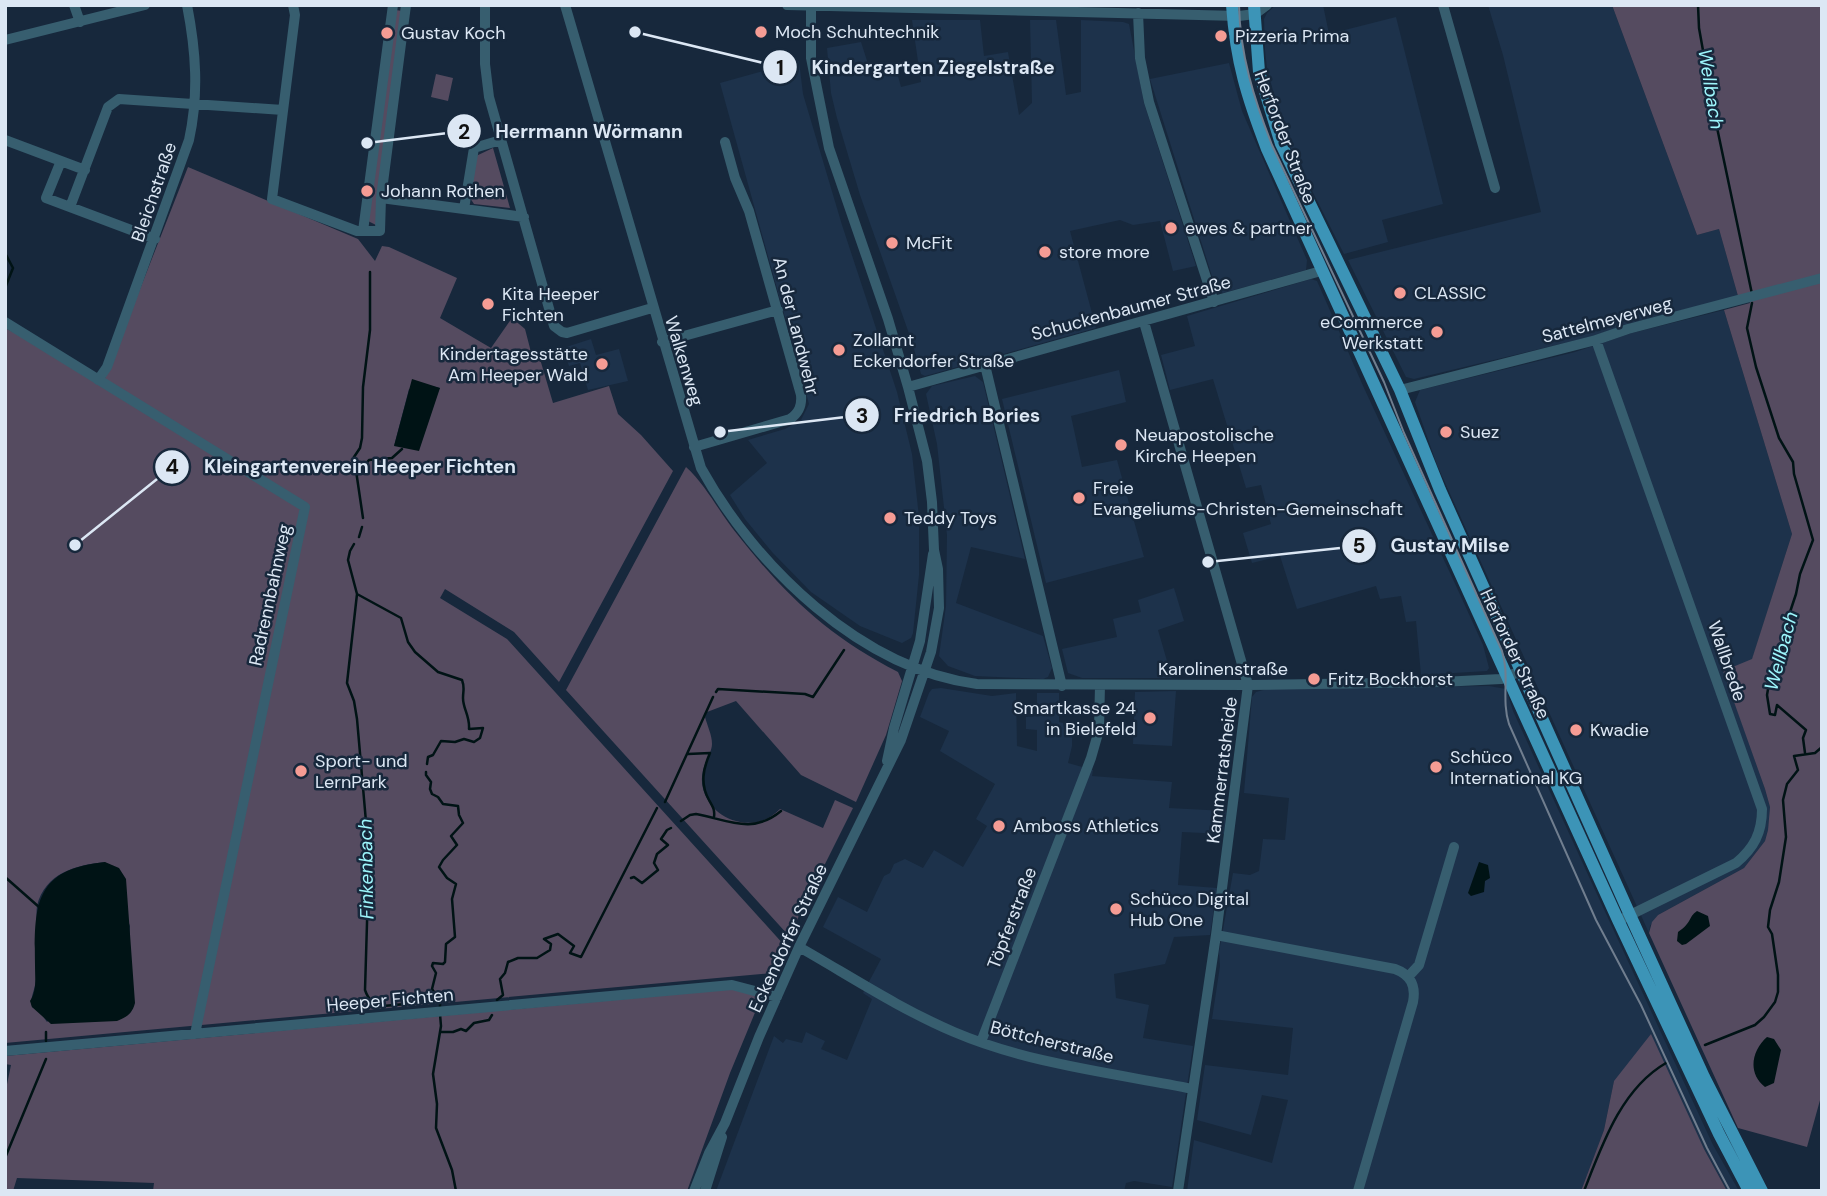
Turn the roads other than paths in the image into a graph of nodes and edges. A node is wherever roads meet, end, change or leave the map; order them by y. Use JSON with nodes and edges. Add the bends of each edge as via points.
{"nodes":[{"id":1,"x":74,"y":5,"type":"edge"},
{"id":2,"x":145,"y":5,"type":"edge"},
{"id":3,"x":187,"y":5,"type":"edge"},
{"id":4,"x":293,"y":5,"type":"edge"},
{"id":5,"x":393,"y":5,"type":"edge"},
{"id":6,"x":406,"y":5,"type":"edge"},
{"id":7,"x":485,"y":5,"type":"edge"},
{"id":8,"x":565,"y":5,"type":"edge"},
{"id":9,"x":787,"y":5,"type":"edge"},
{"id":10,"x":811,"y":5,"type":"edge"},
{"id":11,"x":1267,"y":5,"type":"edge"},
{"id":12,"x":1443,"y":5,"type":"edge"},
{"id":13,"x":1042,"y":8,"type":"edge"},
{"id":14,"x":1233,"y":10,"type":"edge"},
{"id":15,"x":1254,"y":10,"type":"edge"},
{"id":16,"x":1138,"y":13,"type":"junction"},
{"id":17,"x":80,"y":22,"type":"junction"},
{"id":18,"x":5,"y":40,"type":"edge"},
{"id":19,"x":195,"y":103,"type":"junction"},
{"id":20,"x":283,"y":110,"type":"junction"},
{"id":21,"x":501,"y":139,"type":"junction"},
{"id":22,"x":5,"y":140,"type":"edge"},
{"id":23,"x":725,"y":142,"type":"dead end"},
{"id":24,"x":61,"y":161,"type":"junction"},
{"id":25,"x":85,"y":170,"type":"junction"},
{"id":26,"x":1495,"y":188,"type":"dead end"},
{"id":27,"x":381,"y":198,"type":"junction"},
{"id":28,"x":70,"y":207,"type":"junction"},
{"id":29,"x":464,"y":209,"type":"junction"},
{"id":30,"x":524,"y":217,"type":"junction"},
{"id":31,"x":363,"y":231,"type":"junction"},
{"id":32,"x":155,"y":239,"type":"junction"},
{"id":33,"x":1321,"y":271,"type":"junction"},
{"id":34,"x":1822,"y":278,"type":"edge"},
{"id":35,"x":1213,"y":302,"type":"junction"},
{"id":36,"x":652,"y":308,"type":"junction"},
{"id":37,"x":778,"y":310,"type":"junction"},
{"id":38,"x":5,"y":322,"type":"edge"},
{"id":39,"x":1144,"y":322,"type":"junction"},
{"id":40,"x":1596,"y":340,"type":"junction"},
{"id":41,"x":662,"y":342,"type":"junction"},
{"id":42,"x":985,"y":365,"type":"junction"},
{"id":43,"x":98,"y":380,"type":"junction"},
{"id":44,"x":908,"y":387,"type":"junction"},
{"id":45,"x":1400,"y":390,"type":"junction"},
{"id":46,"x":1379,"y":392,"type":"junction"},
{"id":47,"x":694,"y":447,"type":"junction"},
{"id":48,"x":934,"y":550,"type":"junction"},
{"id":49,"x":914,"y":666,"type":"junction"},
{"id":50,"x":926,"y":670,"type":"junction"},
{"id":51,"x":1521,"y":671,"type":"junction"},
{"id":52,"x":1507,"y":678,"type":"junction"},
{"id":53,"x":1100,"y":685,"type":"junction"},
{"id":54,"x":1248,"y":685,"type":"junction"},
{"id":55,"x":1062,"y":686,"type":"junction"},
{"id":56,"x":886,"y":769,"type":"junction"},
{"id":57,"x":1454,"y":847,"type":"dead end"},
{"id":58,"x":1624,"y":917,"type":"junction"},
{"id":59,"x":1216,"y":935,"type":"junction"},
{"id":60,"x":799,"y":947,"type":"junction"},
{"id":61,"x":1408,"y":977,"type":"junction"},
{"id":62,"x":777,"y":997,"type":"junction"},
{"id":63,"x":195,"y":1034,"type":"junction"},
{"id":64,"x":981,"y":1042,"type":"junction"},
{"id":65,"x":5,"y":1051,"type":"edge"},
{"id":66,"x":1193,"y":1089,"type":"junction"},
{"id":67,"x":725,"y":1123,"type":"junction"},
{"id":68,"x":694,"y":1191,"type":"edge"},
{"id":69,"x":705,"y":1191,"type":"edge"},
{"id":70,"x":1178,"y":1191,"type":"edge"},
{"id":71,"x":1358,"y":1191,"type":"edge"},
{"id":72,"x":1749,"y":1191,"type":"edge"},
{"id":73,"x":1762,"y":1191,"type":"edge"}],
"edges":[{"from":1,"to":17,"type":"street"},
{"from":2,"to":17,"type":"street"},
{"from":3,"to":19,"type":"street","name":"Bleichstraße","via":[[195,55]]},
{"from":4,"to":20,"type":"street"},
{"from":5,"to":31,"type":"street"},
{"from":6,"to":27,"type":"street"},
{"from":7,"to":21,"type":"street","via":[[485,64]]},
{"from":8,"to":36,"type":"street","name":"Walkenweg"},
{"from":9,"to":10,"type":"street"},
{"from":10,"to":13,"type":"street"},
{"from":10,"to":44,"type":"street","name":"Eckendorfer Straße","via":[[811,58],[829,148]]},
{"from":11,"to":15,"type":"street"},
{"from":12,"to":26,"type":"street"},
{"from":13,"to":16,"type":"street"},
{"from":14,"to":15,"type":"street"},
{"from":14,"to":16,"type":"street"},
{"from":14,"to":33,"type":"main road","name":"Herforder Straße","via":[[1237,57],[1251,107]]},
{"from":15,"to":45,"type":"main road","name":"Herforder Straße","via":[[1259,72],[1281,145]]},
{"from":16,"to":35,"type":"street","via":[[1140,58],[1149,102]]},
{"from":17,"to":18,"type":"street"},
{"from":19,"to":20,"type":"street"},
{"from":19,"to":25,"type":"street","via":[[125,98],[113,102]]},
{"from":19,"to":32,"type":"street","name":"Bleichstraße","via":[[185,156]]},
{"from":20,"to":31,"type":"street","via":[[272,199]]},
{"from":21,"to":29,"type":"street","via":[[474,148]]},
{"from":21,"to":30,"type":"street"},
{"from":22,"to":24,"type":"street"},
{"from":23,"to":37,"type":"street","name":"An der Landwehr"},
{"from":24,"to":25,"type":"street"},
{"from":24,"to":28,"type":"street","via":[[47,198]]},
{"from":25,"to":28,"type":"street"},
{"from":27,"to":29,"type":"street"},
{"from":27,"to":31,"type":"street","via":[[380,231]]},
{"from":28,"to":32,"type":"street"},
{"from":29,"to":30,"type":"street"},
{"from":30,"to":36,"type":"street","via":[[554,326],[562,332]]},
{"from":32,"to":43,"type":"street","name":"Bleichstraße"},
{"from":33,"to":35,"type":"street","name":"Schuckenbaumer Straße"},
{"from":33,"to":46,"type":"main road","name":"Herforder Straße"},
{"from":34,"to":40,"type":"street","name":"Sattelmeyerweg"},
{"from":35,"to":39,"type":"street","name":"Schuckenbaumer Straße"},
{"from":36,"to":41,"type":"street","name":"Walkenweg"},
{"from":37,"to":41,"type":"street"},
{"from":37,"to":47,"type":"street","name":"An der Landwehr","via":[[801,395],[800,409],[790,419]]},
{"from":38,"to":43,"type":"street","name":"Radrennbahnweg"},
{"from":39,"to":42,"type":"street","name":"Schuckenbaumer Straße"},
{"from":39,"to":54,"type":"street","name":"Kammerratsheide"},
{"from":40,"to":45,"type":"street","name":"Sattelmeyerweg"},
{"from":40,"to":58,"type":"street","name":"Wallbrede","via":[[1762,809],[1757,840],[1741,859]]},
{"from":41,"to":47,"type":"street","name":"Walkenweg"},
{"from":42,"to":44,"type":"street","name":"Schuckenbaumer Straße"},
{"from":42,"to":55,"type":"street"},
{"from":43,"to":63,"type":"street","name":"Radrennbahnweg","via":[[305,507]]},
{"from":44,"to":48,"type":"street","name":"Eckendorfer Straße","via":[[928,469]]},
{"from":45,"to":46,"type":"main road"},
{"from":45,"to":51,"type":"main road","name":"Herforder Straße"},
{"from":46,"to":52,"type":"main road","name":"Herforder Straße"},
{"from":47,"to":49,"type":"street","name":"Walkenweg","via":[[714,492],[798,593],[844,630]]},
{"from":48,"to":49,"type":"street","name":"Eckendorfer Straße"},
{"from":48,"to":50,"type":"street","name":"Eckendorfer Straße","via":[[939,608]]},
{"from":49,"to":50,"type":"street","name":"Walkenweg"},
{"from":49,"to":56,"type":"street","name":"Eckendorfer Straße"},
{"from":50,"to":55,"type":"street","name":"Karolinenstraße","via":[[977,684]]},
{"from":50,"to":56,"type":"street","name":"Eckendorfer Straße"},
{"from":51,"to":52,"type":"street","name":"Karolinenstraße"},
{"from":51,"to":58,"type":"main road","name":"Herforder Straße"},
{"from":52,"to":54,"type":"street","name":"Karolinenstraße"},
{"from":52,"to":58,"type":"main road","name":"Herforder Straße"},
{"from":53,"to":54,"type":"street","name":"Karolinenstraße"},
{"from":53,"to":55,"type":"street","name":"Karolinenstraße"},
{"from":53,"to":64,"type":"street","name":"Töpferstraße","via":[[1099,730],[1091,758]]},
{"from":54,"to":59,"type":"street","name":"Kammerratsheide"},
{"from":56,"to":60,"type":"street","name":"Eckendorfer Straße"},
{"from":57,"to":61,"type":"street","via":[[1419,965]]},
{"from":58,"to":72,"type":"main road","name":"Herforder Straße"},
{"from":58,"to":73,"type":"main road","name":"Herforder Straße"},
{"from":59,"to":61,"type":"street","via":[[1395,969]]},
{"from":59,"to":66,"type":"street","name":"Kammerratsheide"},
{"from":60,"to":62,"type":"street","name":"Eckendorfer Straße"},
{"from":60,"to":64,"type":"street","name":"Böttcherstraße","via":[[919,1014]]},
{"from":61,"to":71,"type":"street","via":[[1413,1002]]},
{"from":62,"to":63,"type":"street","name":"Heeper Fichten","via":[[732,985]]},
{"from":62,"to":67,"type":"street","name":"Eckendorfer Straße"},
{"from":63,"to":65,"type":"street","name":"Heeper Fichten"},
{"from":64,"to":66,"type":"street","name":"Böttcherstraße","via":[[1041,1059]]},
{"from":66,"to":70,"type":"street","name":"Kammerratsheide"},
{"from":67,"to":68,"type":"street","name":"Eckendorfer Straße"},
{"from":67,"to":69,"type":"street","name":"Eckendorfer Straße"}]}
